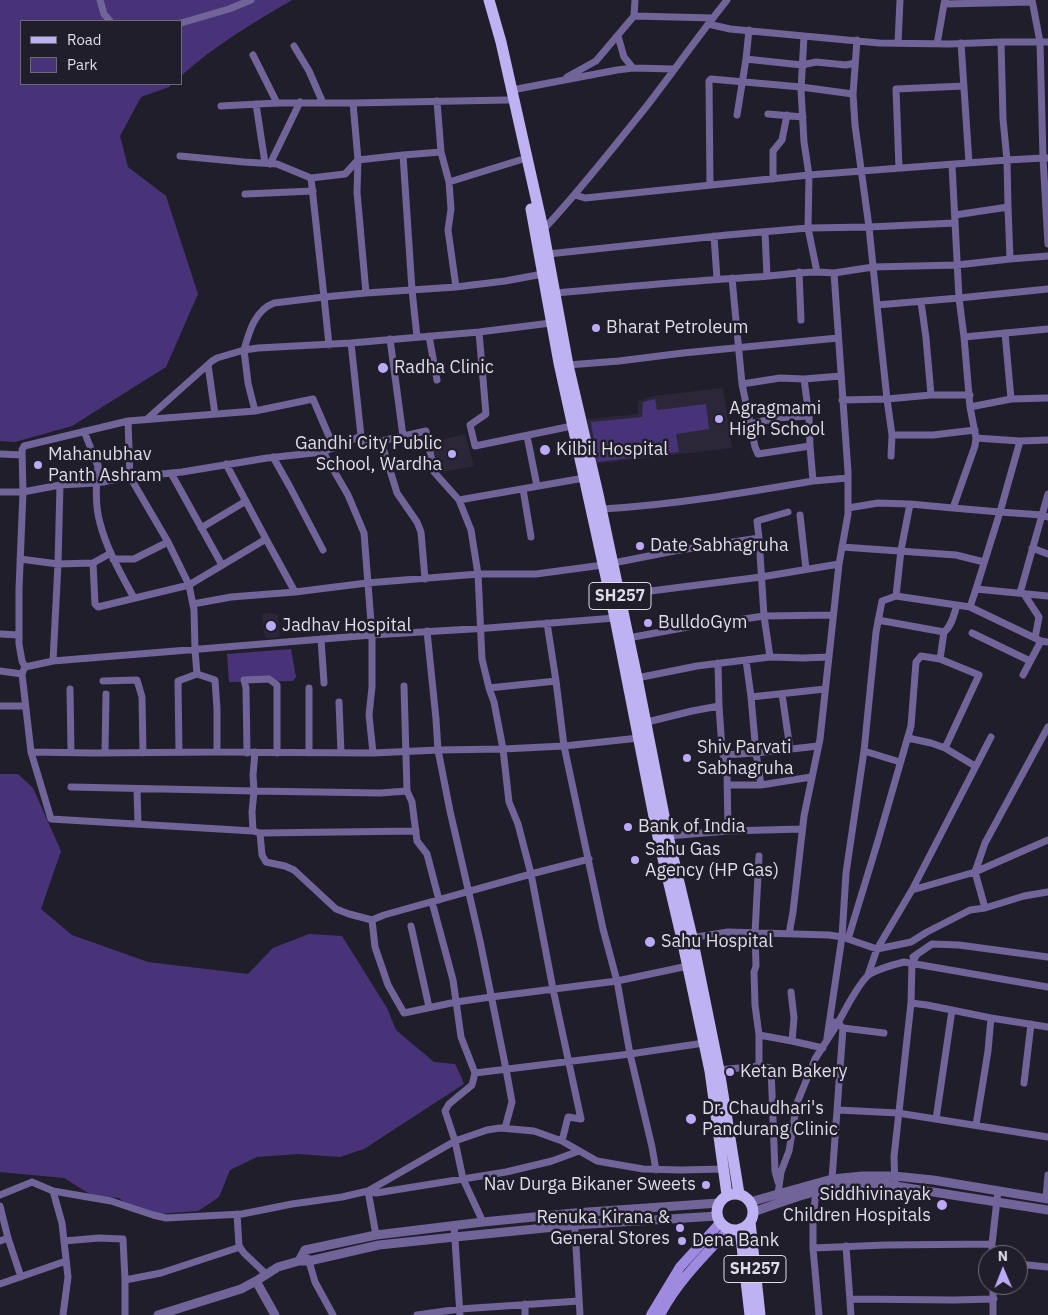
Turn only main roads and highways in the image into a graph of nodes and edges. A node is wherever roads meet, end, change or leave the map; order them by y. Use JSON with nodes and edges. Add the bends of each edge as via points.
{"nodes":[{"id":1,"x":482,"y":0,"type":"edge"},
{"id":2,"x":489,"y":0,"type":"edge"},
{"id":3,"x":510,"y":95,"type":"junction"},
{"id":4,"x":540,"y":233,"type":"junction"},
{"id":5,"x":608,"y":564,"type":"junction"},
{"id":6,"x":640,"y":724,"type":"junction"},
{"id":7,"x":687,"y":938,"type":"junction"},
{"id":8,"x":728,"y":1197,"type":"junction"},
{"id":9,"x":737,"y":1219,"type":"junction"},
{"id":10,"x":651,"y":1315,"type":"edge"},
{"id":11,"x":660,"y":1315,"type":"edge"},
{"id":12,"x":750,"y":1315,"type":"edge"},
{"id":13,"x":760,"y":1315,"type":"edge"}],
"edges":[{"from":1,"to":3,"type":"main road","number":"SH257"},
{"from":2,"to":3,"type":"main road","number":"SH257","via":[[501,42]]},
{"from":3,"to":4,"type":"main road","number":"SH257"},
{"from":3,"to":4,"type":"main road","number":"SH257","via":[[520,160]]},
{"from":4,"to":5,"type":"main road","number":"SH257","via":[[551,323],[572,426]]},
{"from":4,"to":5,"type":"main road","number":"SH257","via":[[548,254],[568,365],[602,509]]},
{"from":5,"to":6,"type":"main road","number":"SH257","via":[[615,618]]},
{"from":5,"to":6,"type":"main road","number":"SH257","via":[[619,595],[637,678]]},
{"from":6,"to":7,"type":"main road","number":"SH257","via":[[668,836]]},
{"from":6,"to":7,"type":"main road","number":"SH257","via":[[639,738],[658,837]]},
{"from":7,"to":8,"type":"main road","number":"SH257","via":[[688,966],[710,1071]]},
{"from":7,"to":8,"type":"main road","number":"SH257","via":[[719,1070]]},
{"from":8,"to":9,"type":"main road","via":[[717,1206]]},
{"from":8,"to":9,"type":"main road","via":[[746,1198]]},
{"from":9,"to":10,"type":"main road","via":[[680,1267]]},
{"from":9,"to":11,"type":"main road","via":[[682,1280]]},
{"from":9,"to":12,"type":"main road","number":"SH257"},
{"from":9,"to":13,"type":"main road","number":"SH257"}]}
